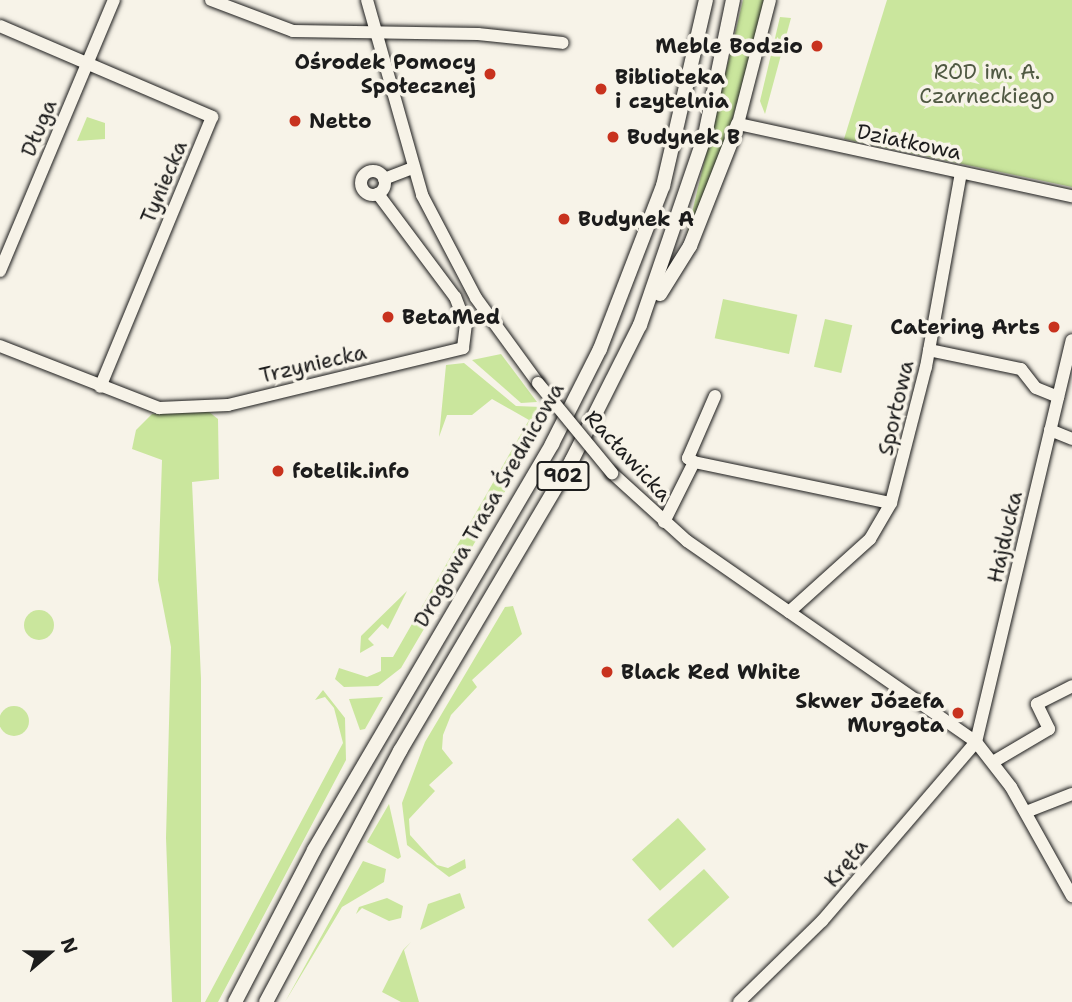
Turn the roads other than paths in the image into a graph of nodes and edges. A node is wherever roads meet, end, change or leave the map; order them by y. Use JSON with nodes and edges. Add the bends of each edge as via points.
{"nodes":[{"id":1,"x":114,"y":0,"type":"edge"},
{"id":2,"x":211,"y":0,"type":"edge"},
{"id":3,"x":367,"y":0,"type":"edge"},
{"id":4,"x":706,"y":0,"type":"edge"},
{"id":5,"x":733,"y":0,"type":"edge"},
{"id":6,"x":770,"y":0,"type":"edge"},
{"id":7,"x":0,"y":26,"type":"edge"},
{"id":8,"x":374,"y":33,"type":"junction"},
{"id":9,"x":563,"y":43,"type":"dead end"},
{"id":10,"x":88,"y":63,"type":"junction"},
{"id":11,"x":738,"y":124,"type":"junction"},
{"id":12,"x":412,"y":167,"type":"junction"},
{"id":13,"x":961,"y":173,"type":"junction"},
{"id":14,"x":384,"y":179,"type":"junction"},
{"id":15,"x":378,"y":194,"type":"junction"},
{"id":16,"x":1072,"y":196,"type":"edge"},
{"id":17,"x":0,"y":271,"type":"edge"},
{"id":18,"x":640,"y":325,"type":"junction"},
{"id":19,"x":1072,"y":340,"type":"edge"},
{"id":20,"x":0,"y":346,"type":"edge"},
{"id":21,"x":929,"y":351,"type":"junction"},
{"id":22,"x":100,"y":387,"type":"junction"},
{"id":23,"x":715,"y":396,"type":"dead end"},
{"id":24,"x":1058,"y":397,"type":"junction"},
{"id":25,"x":1050,"y":430,"type":"junction"},
{"id":26,"x":1072,"y":439,"type":"edge"},
{"id":27,"x":694,"y":463,"type":"junction"},
{"id":28,"x":891,"y":503,"type":"junction"},
{"id":29,"x":664,"y":522,"type":"junction"},
{"id":30,"x":789,"y":612,"type":"junction"},
{"id":31,"x":1072,"y":686,"type":"edge"},
{"id":32,"x":975,"y":742,"type":"junction"},
{"id":33,"x":993,"y":762,"type":"junction"},
{"id":34,"x":1072,"y":794,"type":"edge"},
{"id":35,"x":1026,"y":812,"type":"junction"},
{"id":36,"x":1072,"y":896,"type":"edge"},
{"id":37,"x":235,"y":1002,"type":"edge"},
{"id":38,"x":266,"y":1002,"type":"edge"},
{"id":39,"x":739,"y":1002,"type":"edge"}],
"edges":[{"from":1,"to":10,"type":"street","name":"Długa"},
{"from":2,"to":8,"type":"street","via":[[284,29]]},
{"from":3,"to":8,"type":"street","name":"Racławicka"},
{"from":4,"to":37,"type":"main road","name":"Drogowa Trasa Średnicowa","number":"902","via":[[663,186],[600,349],[552,444],[314,850]]},
{"from":5,"to":18,"type":"main road","number":"902","via":[[705,135]]},
{"from":6,"to":11,"type":"street"},
{"from":7,"to":10,"type":"street"},
{"from":8,"to":9,"type":"street"},
{"from":8,"to":12,"type":"street","name":"Racławicka"},
{"from":10,"to":17,"type":"street","name":"Długa"},
{"from":10,"to":22,"type":"street","name":"Tyniecka","via":[[212,117]]},
{"from":11,"to":13,"type":"street","name":"Działkowa"},
{"from":11,"to":18,"type":"main road","via":[[691,246]]},
{"from":12,"to":14,"type":"street"},
{"from":12,"to":29,"type":"street","name":"Racławicka","bridge":true,"via":[[458,267],[538,383],[612,472]]},
{"from":13,"to":16,"type":"street","name":"Działkowa"},
{"from":13,"to":21,"type":"street","name":"Sportowa"},
{"from":14,"to":15,"type":"street"},
{"from":14,"to":15,"type":"street","via":[[375,171],[362,178],[365,192]]},
{"from":15,"to":22,"type":"street","name":"Trzyniecka","via":[[450,288],[466,325],[463,348],[228,405],[159,408]]},
{"from":18,"to":38,"type":"main road","number":"902","via":[[572,460],[400,751]]},
{"from":19,"to":24,"type":"street","name":"Hajducka"},
{"from":20,"to":22,"type":"street","name":"Trzyniecka"},
{"from":21,"to":24,"type":"street","via":[[1021,369],[1036,388]]},
{"from":21,"to":28,"type":"street","name":"Sportowa"},
{"from":23,"to":27,"type":"street","via":[[688,458]]},
{"from":24,"to":25,"type":"street","name":"Hajducka"},
{"from":25,"to":26,"type":"street"},
{"from":25,"to":32,"type":"street","name":"Hajducka"},
{"from":27,"to":28,"type":"street"},
{"from":27,"to":29,"type":"street"},
{"from":28,"to":30,"type":"street","name":"Sportowa","via":[[870,539]]},
{"from":29,"to":30,"type":"street","name":"Racławicka"},
{"from":30,"to":32,"type":"street","name":"Racławicka"},
{"from":31,"to":33,"type":"street","via":[[1037,704],[1049,729]]},
{"from":32,"to":33,"type":"street","name":"Racławicka"},
{"from":32,"to":39,"type":"street","name":"Kręta","via":[[822,921]]},
{"from":33,"to":35,"type":"street","name":"Racławicka"},
{"from":34,"to":35,"type":"street"},
{"from":35,"to":36,"type":"street","name":"Racławicka"}]}
